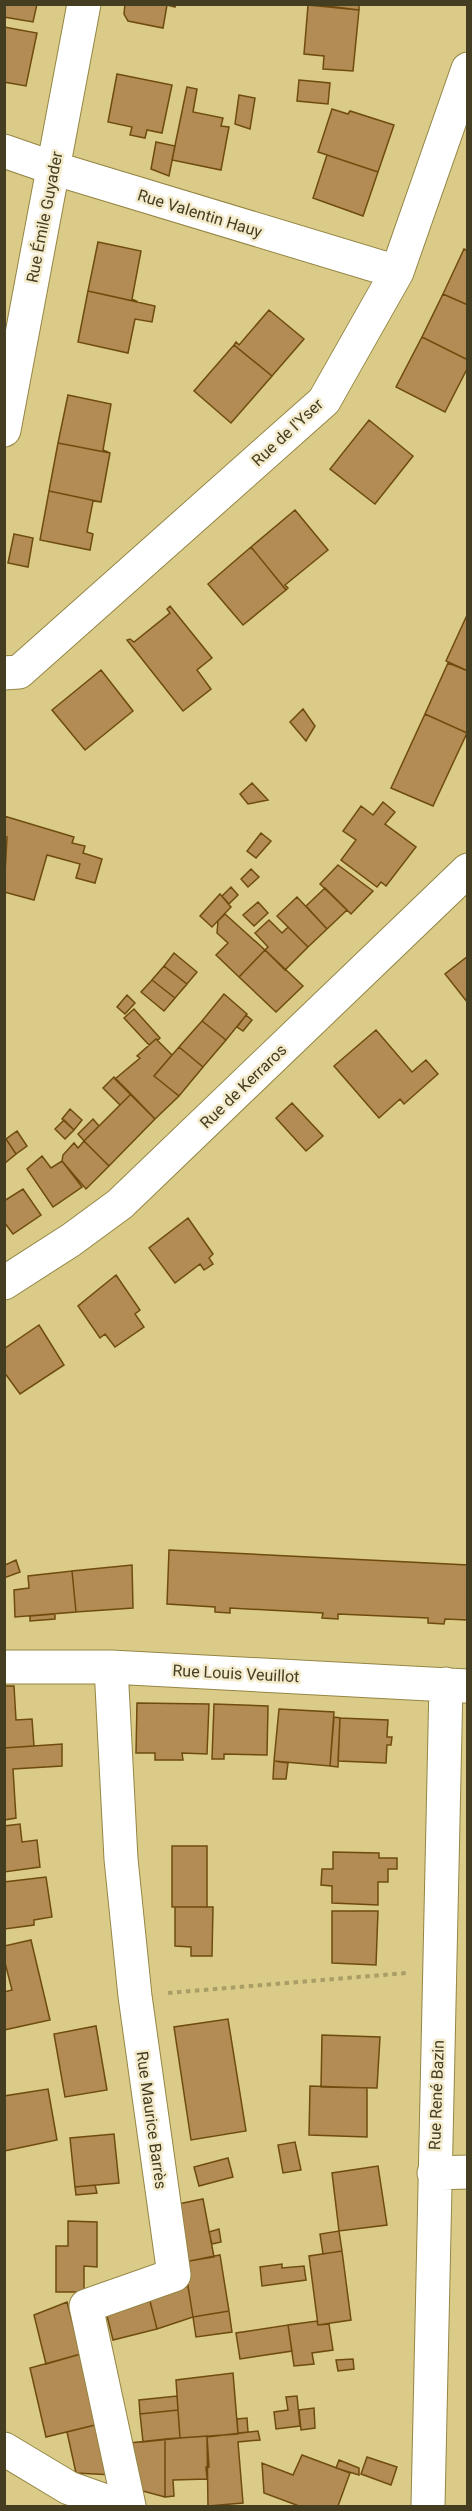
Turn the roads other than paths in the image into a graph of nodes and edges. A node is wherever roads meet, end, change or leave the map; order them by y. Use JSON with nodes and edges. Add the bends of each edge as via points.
{"nodes":[{"id":1,"x":84,"y":4,"type":"edge"},
{"id":2,"x":468,"y":69,"type":"edge"},
{"id":3,"x":4,"y":151,"type":"edge"},
{"id":4,"x":53,"y":168,"type":"junction"},
{"id":5,"x":397,"y":272,"type":"junction"},
{"id":6,"x":4,"y":430,"type":"edge"},
{"id":7,"x":4,"y":674,"type":"edge"},
{"id":8,"x":468,"y":870,"type":"edge"},
{"id":9,"x":4,"y":1283,"type":"edge"},
{"id":10,"x":111,"y":1666,"type":"junction"},
{"id":11,"x":4,"y":1667,"type":"edge"},
{"id":12,"x":457,"y":1685,"type":"edge"},
{"id":13,"x":468,"y":2172,"type":"edge"},
{"id":14,"x":434,"y":2173,"type":"junction"},
{"id":15,"x":4,"y":2449,"type":"edge"},
{"id":16,"x":120,"y":2506,"type":"edge"},
{"id":17,"x":129,"y":2506,"type":"edge"},
{"id":18,"x":428,"y":2506,"type":"edge"}],
"edges":[{"from":1,"to":4,"type":"street","name":"Rue Émile Guyader"},
{"from":2,"to":5,"type":"street","name":"Rue de l'Yser"},
{"from":3,"to":4,"type":"street","name":"Rue Valentin Hauy"},
{"from":4,"to":5,"type":"street","name":"Rue Valentin Hauy"},
{"from":4,"to":6,"type":"street","name":"Rue Émile Guyader"},
{"from":5,"to":7,"type":"street","name":"Rue de l'Yser","via":[[324,401],[19,672]]},
{"from":8,"to":9,"type":"street","name":"Rue de Kerraros","via":[[120,1204]]},
{"from":10,"to":11,"type":"street","name":"Rue Louis Veuillot"},
{"from":10,"to":12,"type":"street","name":"Rue Louis Veuillot"},
{"from":10,"to":17,"type":"street","name":"Rue Maurice Barrès","via":[[121,1859],[135,1996],[174,2275],[86,2306]]},
{"from":12,"to":14,"type":"street","name":"Rue René Bazin","via":[[439,1971]]},
{"from":13,"to":14,"type":"street"},
{"from":14,"to":18,"type":"street","name":"Rue René Bazin"},
{"from":15,"to":16,"type":"street","via":[[69,2488]]}]}
